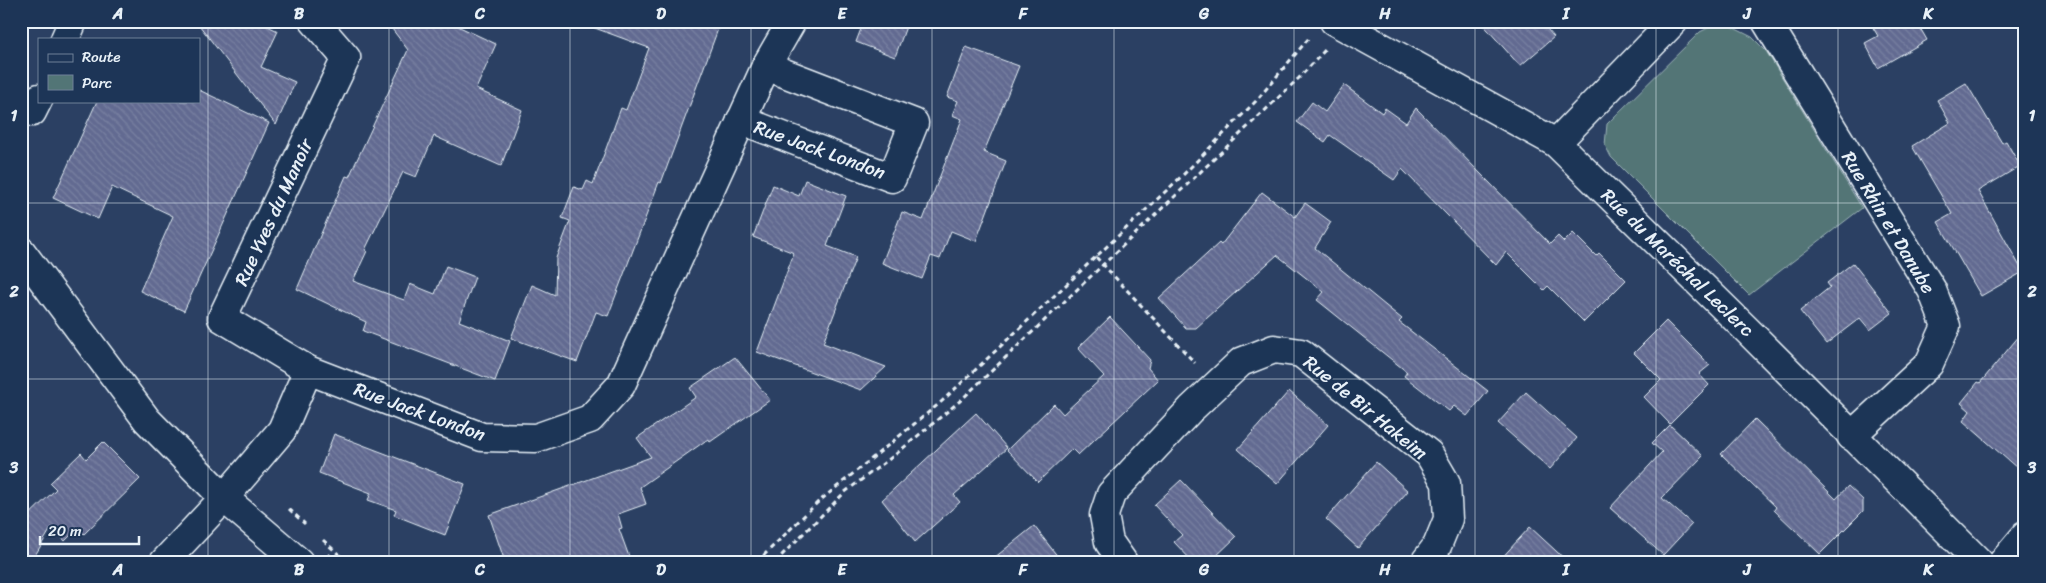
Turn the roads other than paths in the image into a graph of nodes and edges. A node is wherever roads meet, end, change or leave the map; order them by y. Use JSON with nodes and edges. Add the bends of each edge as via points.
{"nodes":[{"id":1,"x":73,"y":21,"type":"edge"},
{"id":2,"x":314,"y":21,"type":"edge"},
{"id":3,"x":792,"y":21,"type":"edge"},
{"id":4,"x":1674,"y":21,"type":"edge"},
{"id":5,"x":1766,"y":21,"type":"edge"},
{"id":6,"x":1331,"y":34,"type":"edge"},
{"id":7,"x":66,"y":38,"type":"edge"},
{"id":8,"x":766,"y":66,"type":"junction"},
{"id":9,"x":741,"y":120,"type":"junction"},
{"id":10,"x":1556,"y":143,"type":"junction"},
{"id":11,"x":21,"y":251,"type":"edge"},
{"id":12,"x":308,"y":370,"type":"junction"},
{"id":13,"x":1851,"y":436,"type":"junction"},
{"id":14,"x":224,"y":498,"type":"junction"},
{"id":15,"x":2025,"y":536,"type":"edge"},
{"id":16,"x":164,"y":562,"type":"edge"},
{"id":17,"x":299,"y":562,"type":"edge"},
{"id":18,"x":1123,"y":562,"type":"edge"},
{"id":19,"x":1425,"y":562,"type":"edge"},
{"id":20,"x":1979,"y":562,"type":"edge"},
{"id":21,"x":2003,"y":562,"type":"edge"}],
"edges":[{"from":1,"to":7,"type":"street"},
{"from":2,"to":12,"type":"street","name":"Rue Yves du Manoir","via":[[346,58],[222,318]]},
{"from":3,"to":8,"type":"street","name":"Rue Jack London"},
{"from":4,"to":10,"type":"street"},
{"from":5,"to":13,"type":"street","name":"Rue Rhin et Danube","via":[[1932,290],[1946,326],[1929,364]]},
{"from":6,"to":10,"type":"street","name":"Rue du Maréchal Leclerc"},
{"from":8,"to":9,"type":"street","name":"Rue Jack London"},
{"from":8,"to":9,"type":"street","name":"Rue Jack London","via":[[914,123],[892,178]]},
{"from":9,"to":12,"type":"street","name":"Rue Jack London","via":[[621,385],[590,419],[536,438],[482,437]]},
{"from":10,"to":13,"type":"street","name":"Rue du Maréchal Leclerc","via":[[1748,330]]},
{"from":11,"to":14,"type":"street","via":[[147,420]]},
{"from":12,"to":14,"type":"street","via":[[282,430]]},
{"from":13,"to":20,"type":"street","name":"Rue du Maréchal Leclerc"},
{"from":14,"to":16,"type":"street"},
{"from":14,"to":17,"type":"street"},
{"from":15,"to":21,"type":"street"},
{"from":18,"to":19,"type":"street","name":"Rue de Bir Hakeim","via":[[1109,542],[1104,515],[1111,494],[1191,409],[1241,362],[1274,349],[1301,353],[1429,454],[1446,483],[1448,519],[1437,546]]}]}
